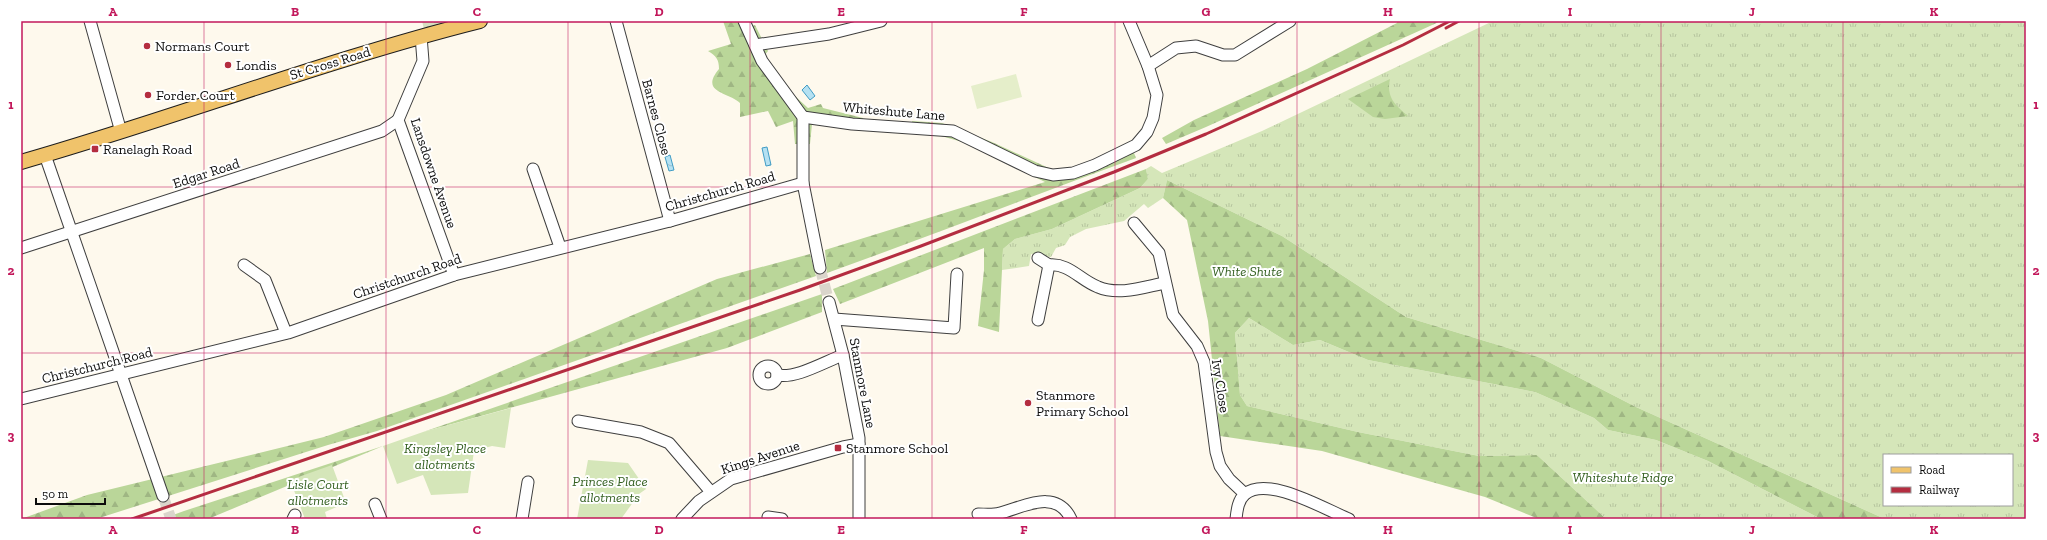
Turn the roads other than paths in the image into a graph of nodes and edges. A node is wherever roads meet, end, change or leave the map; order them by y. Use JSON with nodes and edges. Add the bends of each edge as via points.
{"nodes":[{"id":1,"x":90,"y":21,"type":"edge"},
{"id":2,"x":480,"y":21,"type":"edge"},
{"id":3,"x":616,"y":21,"type":"edge"},
{"id":4,"x":744,"y":21,"type":"edge"},
{"id":5,"x":881,"y":21,"type":"edge"},
{"id":6,"x":1129,"y":21,"type":"edge"},
{"id":7,"x":1290,"y":21,"type":"edge"},
{"id":8,"x":421,"y":36,"type":"junction"},
{"id":9,"x":756,"y":45,"type":"junction"},
{"id":10,"x":1148,"y":66,"type":"junction"},
{"id":11,"x":803,"y":117,"type":"junction"},
{"id":12,"x":398,"y":120,"type":"junction"},
{"id":13,"x":121,"y":132,"type":"junction"},
{"id":14,"x":45,"y":155,"type":"junction"},
{"id":15,"x":21,"y":162,"type":"edge"},
{"id":16,"x":533,"y":169,"type":"dead end"},
{"id":17,"x":803,"y":183,"type":"junction"},
{"id":18,"x":670,"y":221,"type":"junction"},
{"id":19,"x":1134,"y":223,"type":"dead end"},
{"id":20,"x":73,"y":232,"type":"junction"},
{"id":21,"x":560,"y":247,"type":"junction"},
{"id":22,"x":21,"y":248,"type":"edge"},
{"id":23,"x":1038,"y":258,"type":"dead end"},
{"id":24,"x":244,"y":265,"type":"dead end"},
{"id":25,"x":1049,"y":266,"type":"junction"},
{"id":26,"x":820,"y":268,"type":"tunnel mouth"},
{"id":27,"x":956,"y":274,"type":"dead end"},
{"id":28,"x":454,"y":275,"type":"junction"},
{"id":29,"x":1165,"y":283,"type":"junction"},
{"id":30,"x":829,"y":302,"type":"tunnel mouth"},
{"id":31,"x":834,"y":319,"type":"junction"},
{"id":32,"x":1038,"y":320,"type":"dead end"},
{"id":33,"x":286,"y":333,"type":"junction"},
{"id":34,"x":843,"y":355,"type":"junction"},
{"id":35,"x":120,"y":374,"type":"junction"},
{"id":36,"x":777,"y":375,"type":"dead end"},
{"id":37,"x":21,"y":399,"type":"edge"},
{"id":38,"x":578,"y":421,"type":"dead end"},
{"id":39,"x":859,"y":444,"type":"junction"},
{"id":40,"x":528,"y":482,"type":"dead end"},
{"id":41,"x":711,"y":492,"type":"junction"},
{"id":42,"x":1245,"y":494,"type":"junction"},
{"id":43,"x":163,"y":496,"type":"tunnel mouth"},
{"id":44,"x":375,"y":504,"type":"dead end"},
{"id":45,"x":978,"y":514,"type":"dead end"},
{"id":46,"x":768,"y":517,"type":"dead end"},
{"id":47,"x":381,"y":519,"type":"edge"},
{"id":48,"x":522,"y":519,"type":"edge"},
{"id":49,"x":682,"y":519,"type":"edge"},
{"id":50,"x":782,"y":519,"type":"edge"},
{"id":51,"x":859,"y":519,"type":"edge"},
{"id":52,"x":1071,"y":519,"type":"edge"},
{"id":53,"x":1236,"y":519,"type":"edge"},
{"id":54,"x":1349,"y":519,"type":"edge"}],
"edges":[{"from":1,"to":13,"type":"street"},
{"from":2,"to":8,"type":"main road","name":"St Cross Road"},
{"from":3,"to":18,"type":"street","name":"Barnes Close"},
{"from":4,"to":9,"type":"street"},
{"from":5,"to":9,"type":"street","via":[[829,34]]},
{"from":6,"to":10,"type":"street"},
{"from":7,"to":10,"type":"street","via":[[1235,55],[1222,55],[1196,46],[1176,48]]},
{"from":8,"to":12,"type":"street","name":"Lansdowne Avenue","via":[[423,61]]},
{"from":8,"to":13,"type":"main road","name":"St Cross Road","via":[[293,74]]},
{"from":9,"to":11,"type":"street","via":[[762,61]]},
{"from":10,"to":11,"type":"street","name":"Whiteshute Lane","via":[[1157,95],[1153,118],[1147,132],[1136,145],[1080,171],[1053,176],[1035,171],[953,131],[852,124]]},
{"from":11,"to":17,"type":"street"},
{"from":12,"to":20,"type":"street","name":"Edgar Road","via":[[382,132]]},
{"from":12,"to":28,"type":"street","name":"Lansdowne Avenue"},
{"from":13,"to":14,"type":"main road","name":"St Cross Road"},
{"from":14,"to":15,"type":"main road","name":"St Cross Road"},
{"from":14,"to":20,"type":"street"},
{"from":16,"to":21,"type":"street"},
{"from":17,"to":18,"type":"street","name":"Christchurch Road"},
{"from":17,"to":26,"type":"street"},
{"from":18,"to":21,"type":"street","name":"Christchurch Road"},
{"from":19,"to":29,"type":"street","name":"Ivy Close","via":[[1159,253]]},
{"from":20,"to":22,"type":"street","name":"Edgar Road"},
{"from":20,"to":35,"type":"street"},
{"from":21,"to":28,"type":"street","name":"Christchurch Road"},
{"from":23,"to":25,"type":"street"},
{"from":24,"to":33,"type":"street","via":[[265,280]]},
{"from":25,"to":29,"type":"street","via":[[1059,264],[1098,287],[1117,291]]},
{"from":25,"to":32,"type":"street"},
{"from":27,"to":31,"type":"street","via":[[954,328]]},
{"from":28,"to":33,"type":"street","name":"Christchurch Road"},
{"from":29,"to":42,"type":"street","name":"Ivy Close","via":[[1173,315],[1197,346],[1204,362],[1220,466]]},
{"from":30,"to":31,"type":"street","name":"Stanmore Lane"},
{"from":31,"to":34,"type":"street","name":"Stanmore Lane"},
{"from":33,"to":35,"type":"street","name":"Christchurch Road"},
{"from":34,"to":36,"type":"street","via":[[794,375]]},
{"from":34,"to":39,"type":"street","name":"Stanmore Lane"},
{"from":35,"to":37,"type":"street","name":"Christchurch Road"},
{"from":35,"to":43,"type":"street"},
{"from":38,"to":41,"type":"street","via":[[641,432],[669,443]]},
{"from":39,"to":41,"type":"street","name":"Kings Avenue","via":[[731,479]]},
{"from":39,"to":51,"type":"street","name":"Stanmore Lane"},
{"from":40,"to":48,"type":"street"},
{"from":41,"to":49,"type":"street","name":"Kings Avenue","via":[[686,512]]},
{"from":42,"to":53,"type":"street","via":[[1239,504]]},
{"from":42,"to":54,"type":"street","via":[[1252,490],[1267,488],[1279,490],[1294,494]]},
{"from":44,"to":47,"type":"street"},
{"from":45,"to":52,"type":"street","via":[[998,514],[1041,501],[1063,509]]},
{"from":46,"to":50,"type":"street"}]}
